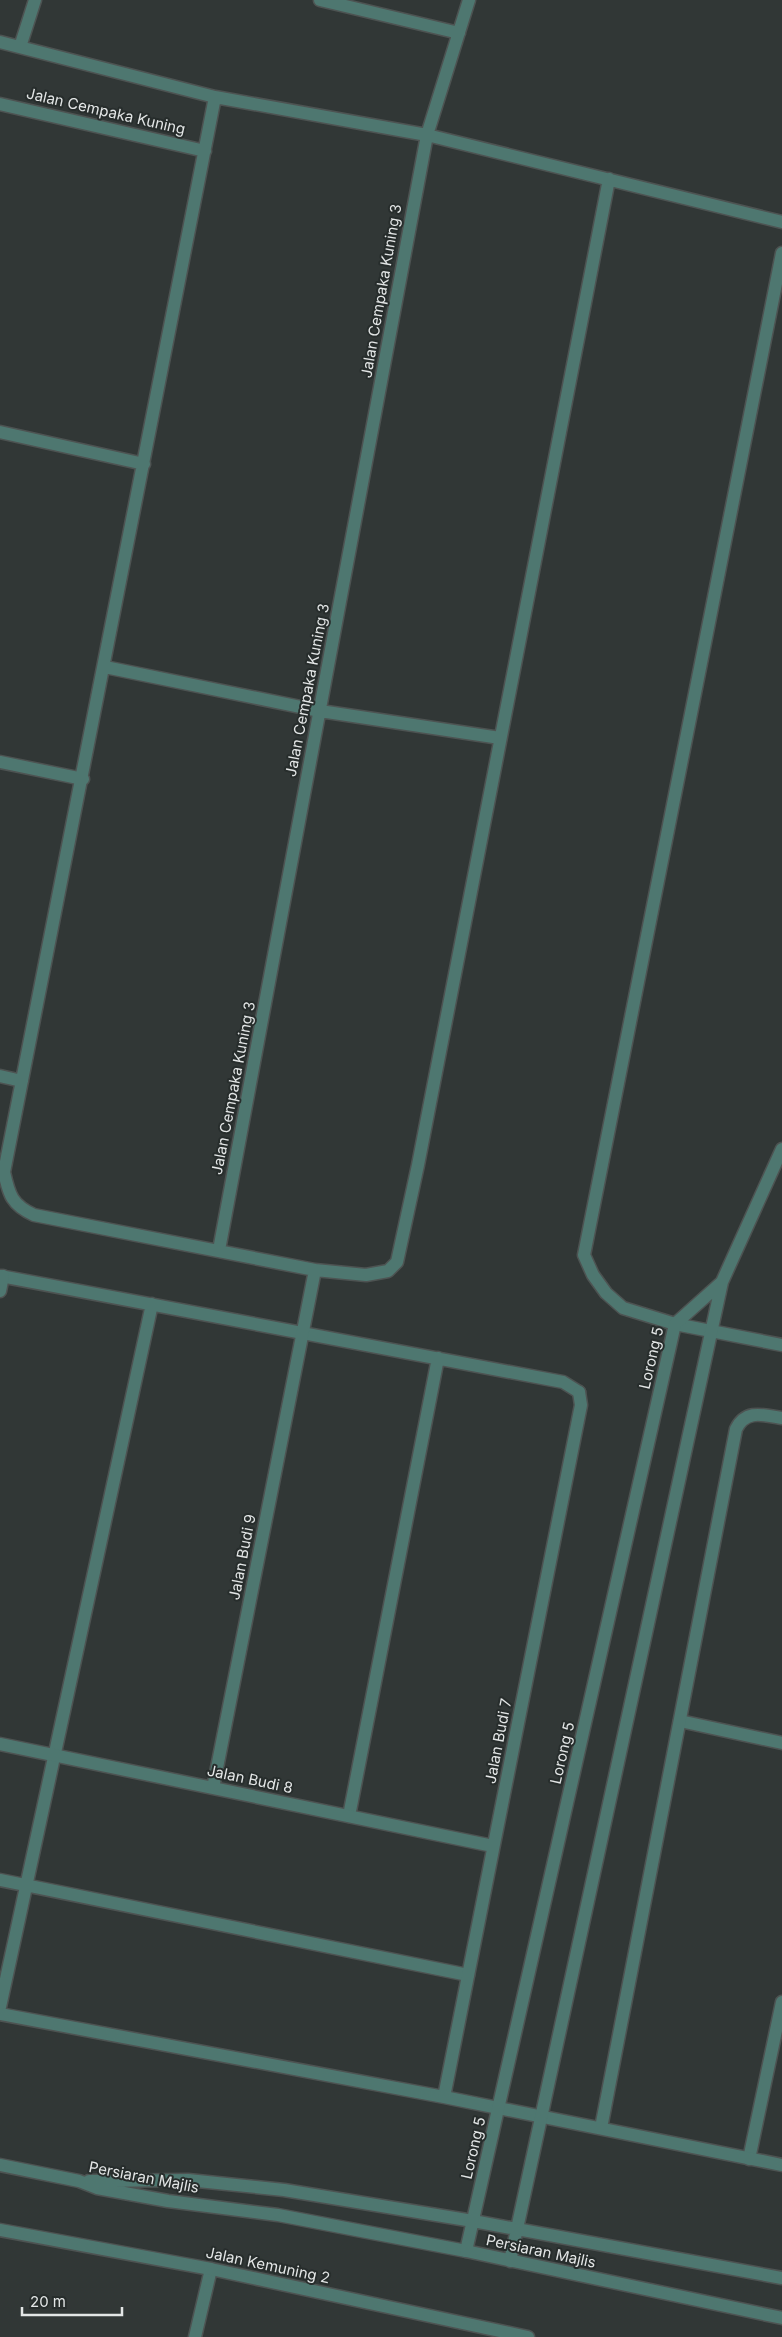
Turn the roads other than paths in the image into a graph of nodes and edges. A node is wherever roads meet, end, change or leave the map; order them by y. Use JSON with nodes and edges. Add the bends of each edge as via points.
{"nodes":[{"id":1,"x":35,"y":0,"type":"edge"},
{"id":2,"x":320,"y":0,"type":"edge"},
{"id":3,"x":469,"y":0,"type":"edge"},
{"id":4,"x":459,"y":34,"type":"junction"},
{"id":5,"x":0,"y":42,"type":"edge"},
{"id":6,"x":20,"y":47,"type":"junction"},
{"id":7,"x":215,"y":97,"type":"junction"},
{"id":8,"x":0,"y":104,"type":"edge"},
{"id":9,"x":427,"y":135,"type":"junction"},
{"id":10,"x":205,"y":150,"type":"junction"},
{"id":11,"x":609,"y":179,"type":"junction"},
{"id":12,"x":782,"y":222,"type":"edge"},
{"id":13,"x":782,"y":253,"type":"edge"},
{"id":14,"x":0,"y":432,"type":"edge"},
{"id":15,"x":144,"y":464,"type":"junction"},
{"id":16,"x":105,"y":667,"type":"junction"},
{"id":17,"x":320,"y":711,"type":"junction"},
{"id":18,"x":500,"y":738,"type":"junction"},
{"id":19,"x":0,"y":762,"type":"edge"},
{"id":20,"x":83,"y":779,"type":"junction"},
{"id":21,"x":0,"y":1076,"type":"edge"},
{"id":22,"x":22,"y":1081,"type":"junction"},
{"id":23,"x":782,"y":1149,"type":"edge"},
{"id":24,"x":778,"y":1167,"type":"edge"},
{"id":25,"x":219,"y":1250,"type":"junction"},
{"id":26,"x":315,"y":1270,"type":"junction"},
{"id":27,"x":1,"y":1276,"type":"edge"},
{"id":28,"x":722,"y":1282,"type":"junction"},
{"id":29,"x":0,"y":1290,"type":"edge"},
{"id":30,"x":152,"y":1304,"type":"junction"},
{"id":31,"x":675,"y":1324,"type":"junction"},
{"id":32,"x":712,"y":1330,"type":"junction"},
{"id":33,"x":302,"y":1333,"type":"junction"},
{"id":34,"x":782,"y":1345,"type":"edge"},
{"id":35,"x":438,"y":1358,"type":"junction"},
{"id":36,"x":782,"y":1418,"type":"edge"},
{"id":37,"x":680,"y":1722,"type":"junction"},
{"id":38,"x":782,"y":1743,"type":"edge"},
{"id":39,"x":0,"y":1744,"type":"edge"},
{"id":40,"x":55,"y":1755,"type":"junction"},
{"id":41,"x":213,"y":1788,"type":"junction"},
{"id":42,"x":348,"y":1816,"type":"junction"},
{"id":43,"x":493,"y":1846,"type":"junction"},
{"id":44,"x":0,"y":1880,"type":"edge"},
{"id":45,"x":26,"y":1885,"type":"junction"},
{"id":46,"x":468,"y":1975,"type":"junction"},
{"id":47,"x":782,"y":2002,"type":"edge"},
{"id":48,"x":0,"y":2007,"type":"edge"},
{"id":49,"x":0,"y":2014,"type":"edge"},
{"id":50,"x":444,"y":2097,"type":"junction"},
{"id":51,"x":498,"y":2108,"type":"junction"},
{"id":52,"x":542,"y":2116,"type":"junction"},
{"id":53,"x":601,"y":2128,"type":"junction"},
{"id":54,"x":749,"y":2159,"type":"junction"},
{"id":55,"x":0,"y":2165,"type":"edge"},
{"id":56,"x":782,"y":2166,"type":"edge"},
{"id":57,"x":79,"y":2181,"type":"junction"},
{"id":58,"x":473,"y":2221,"type":"junction"},
{"id":59,"x":0,"y":2230,"type":"edge"},
{"id":60,"x":517,"y":2231,"type":"junction"},
{"id":61,"x":466,"y":2251,"type":"junction"},
{"id":62,"x":510,"y":2261,"type":"junction"},
{"id":63,"x":211,"y":2269,"type":"junction"},
{"id":64,"x":782,"y":2278,"type":"edge"},
{"id":65,"x":782,"y":2318,"type":"edge"},
{"id":66,"x":195,"y":2337,"type":"edge"},
{"id":67,"x":528,"y":2337,"type":"edge"}],
"edges":[{"from":1,"to":6,"type":"street"},
{"from":2,"to":4,"type":"street"},
{"from":3,"to":4,"type":"street","name":"Jalan Cempaka Kuning 3"},
{"from":4,"to":9,"type":"street","name":"Jalan Cempaka Kuning 3"},
{"from":5,"to":6,"type":"street"},
{"from":6,"to":7,"type":"street"},
{"from":7,"to":9,"type":"street"},
{"from":7,"to":10,"type":"street"},
{"from":8,"to":10,"type":"street","name":"Jalan Cempaka Kuning"},
{"from":9,"to":11,"type":"street"},
{"from":9,"to":17,"type":"street","name":"Jalan Cempaka Kuning 3"},
{"from":10,"to":15,"type":"street"},
{"from":11,"to":12,"type":"street"},
{"from":11,"to":18,"type":"street"},
{"from":13,"to":31,"type":"street","via":[[584,1255],[606,1293],[623,1308]]},
{"from":14,"to":15,"type":"street"},
{"from":15,"to":16,"type":"street"},
{"from":16,"to":17,"type":"street"},
{"from":16,"to":20,"type":"street"},
{"from":17,"to":18,"type":"street"},
{"from":17,"to":25,"type":"street","name":"Jalan Cempaka Kuning 3"},
{"from":18,"to":26,"type":"street","via":[[397,1262],[388,1271],[366,1275]]},
{"from":19,"to":20,"type":"street"},
{"from":20,"to":22,"type":"street"},
{"from":21,"to":22,"type":"street"},
{"from":22,"to":25,"type":"street","via":[[4,1172],[8,1190],[20,1209],[34,1215]]},
{"from":23,"to":24,"type":"street","name":"Lorong 5"},
{"from":24,"to":28,"type":"street","name":"Lorong 5"},
{"from":25,"to":26,"type":"street"},
{"from":26,"to":33,"type":"street","name":"Jalan Budi 9"},
{"from":27,"to":29,"type":"street"},
{"from":27,"to":30,"type":"street"},
{"from":28,"to":31,"type":"street","name":"Lorong 5"},
{"from":28,"to":32,"type":"street","name":"Lorong 5"},
{"from":30,"to":33,"type":"street"},
{"from":30,"to":40,"type":"street"},
{"from":31,"to":32,"type":"street"},
{"from":31,"to":51,"type":"street","name":"Lorong 5"},
{"from":32,"to":34,"type":"street"},
{"from":32,"to":52,"type":"street","name":"Lorong 5"},
{"from":33,"to":35,"type":"street"},
{"from":33,"to":41,"type":"street","name":"Jalan Budi 9"},
{"from":35,"to":42,"type":"street"},
{"from":35,"to":43,"type":"street","name":"Jalan Budi 7","via":[[563,1382],[579,1392],[581,1405]]},
{"from":36,"to":37,"type":"street","via":[[752,1414],[745,1416],[736,1429]]},
{"from":37,"to":38,"type":"street"},
{"from":37,"to":53,"type":"street"},
{"from":39,"to":40,"type":"street","name":"Jalan Budi 8"},
{"from":40,"to":41,"type":"street","name":"Jalan Budi 8"},
{"from":40,"to":45,"type":"street"},
{"from":41,"to":42,"type":"street","name":"Jalan Budi 8"},
{"from":42,"to":43,"type":"street","name":"Jalan Budi 8"},
{"from":43,"to":46,"type":"street","name":"Jalan Budi 7"},
{"from":44,"to":45,"type":"street"},
{"from":45,"to":46,"type":"street"},
{"from":45,"to":48,"type":"street"},
{"from":46,"to":50,"type":"street","name":"Jalan Budi 7"},
{"from":47,"to":54,"type":"street"},
{"from":49,"to":50,"type":"street"},
{"from":50,"to":51,"type":"street"},
{"from":51,"to":52,"type":"street"},
{"from":51,"to":58,"type":"street","name":"Lorong 5"},
{"from":52,"to":53,"type":"street"},
{"from":52,"to":60,"type":"street","name":"Lorong 5"},
{"from":53,"to":54,"type":"street"},
{"from":54,"to":56,"type":"street"},
{"from":55,"to":57,"type":"street"},
{"from":57,"to":58,"type":"street","name":"Persiaran Majlis","via":[[188,2180],[284,2190]]},
{"from":57,"to":61,"type":"street","name":"Persiaran Majlis","via":[[97,2188],[168,2201],[278,2215]]},
{"from":58,"to":60,"type":"street","name":"Persiaran Majlis"},
{"from":58,"to":61,"type":"street","name":"Lorong 5"},
{"from":59,"to":63,"type":"street","name":"Jalan Kemuning 2"},
{"from":60,"to":62,"type":"street","name":"Lorong 5"},
{"from":60,"to":64,"type":"street","name":"Persiaran Majlis"},
{"from":61,"to":62,"type":"street","name":"Persiaran Majlis"},
{"from":62,"to":65,"type":"street","name":"Persiaran Majlis"},
{"from":63,"to":66,"type":"street"},
{"from":63,"to":67,"type":"street","name":"Jalan Kemuning 2"}]}
